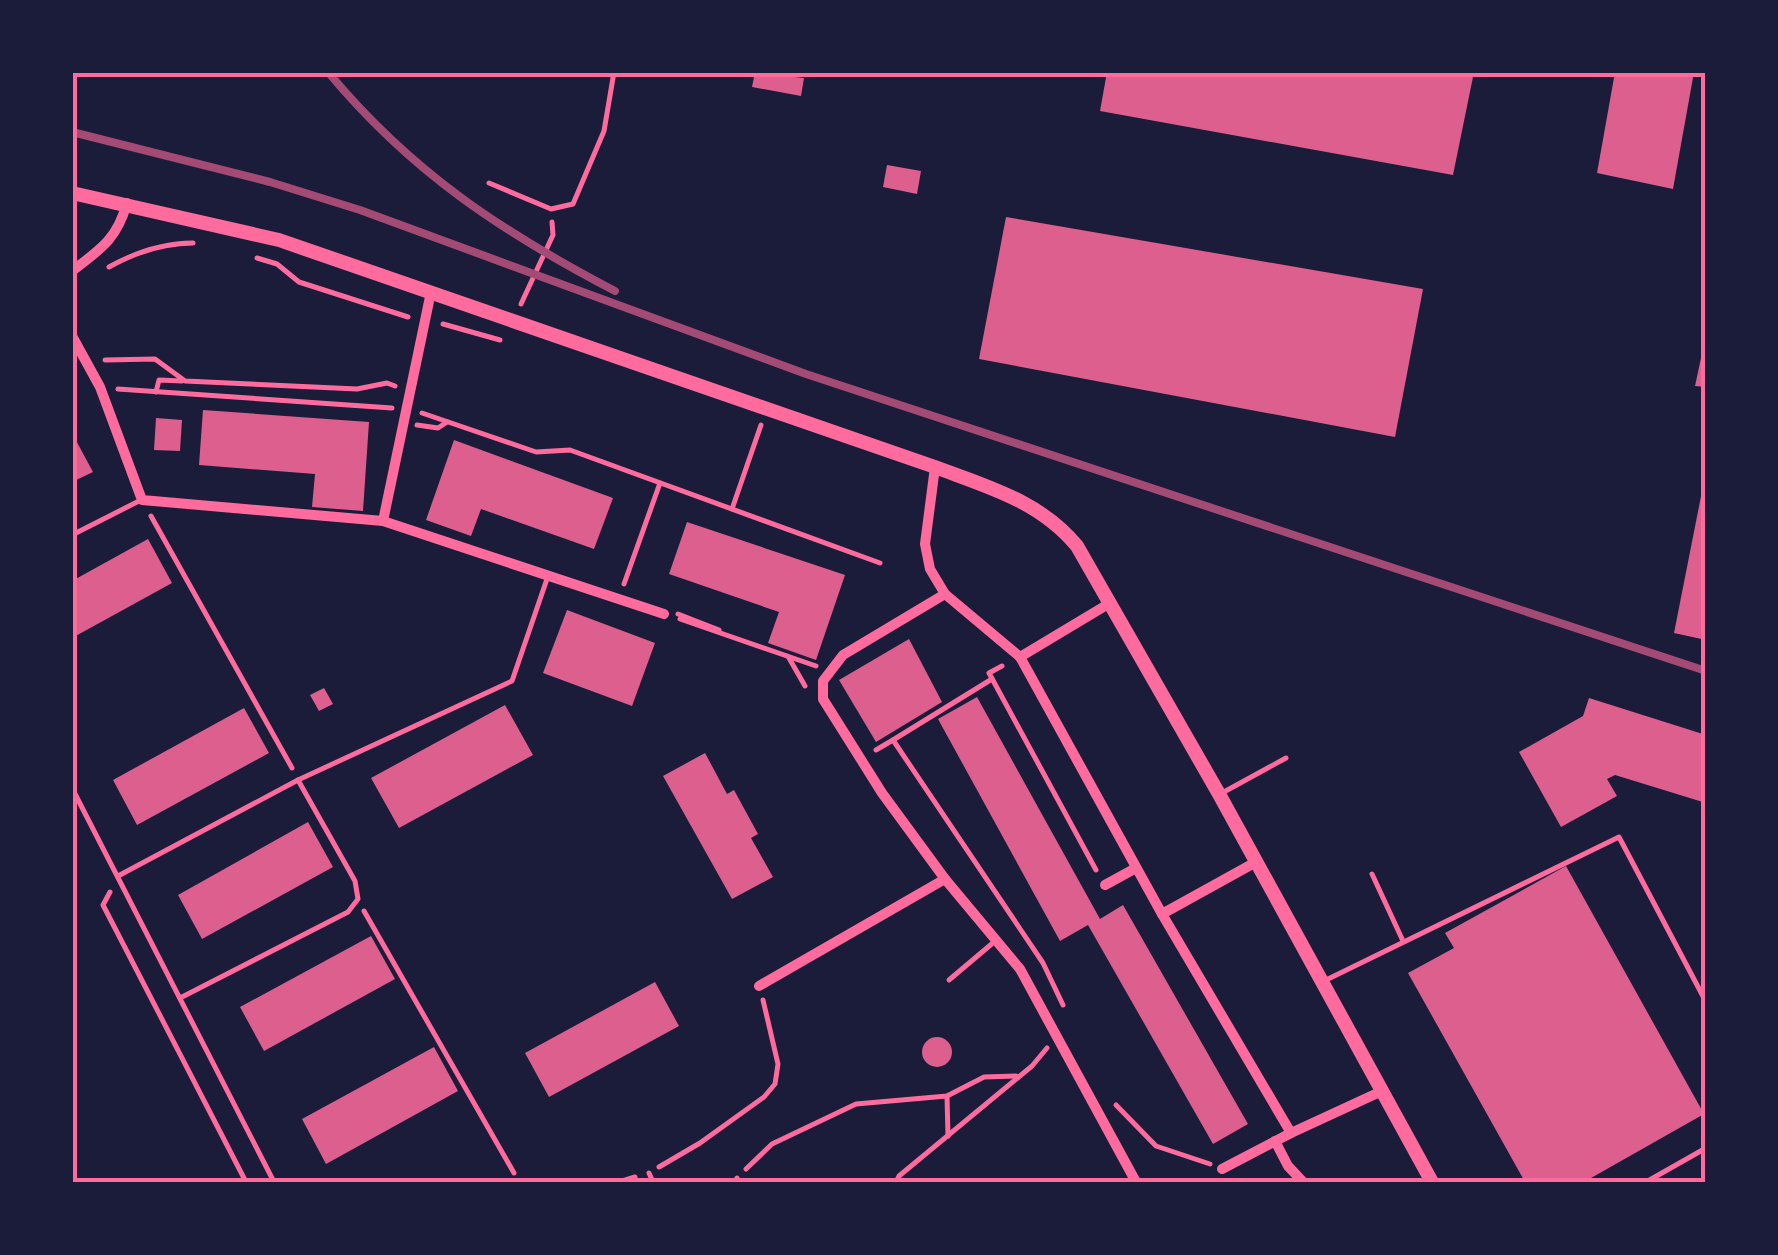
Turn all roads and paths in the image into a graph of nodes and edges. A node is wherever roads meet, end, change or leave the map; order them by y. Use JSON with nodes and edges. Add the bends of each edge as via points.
{"nodes":[{"id":1,"x":614,"y":72,"type":"edge"},
{"id":2,"x":489,"y":184,"type":"dead end"},
{"id":3,"x":72,"y":193,"type":"edge"},
{"id":4,"x":126,"y":203,"type":"junction"},
{"id":5,"x":551,"y":209,"type":"junction"},
{"id":6,"x":200,"y":243,"type":"dead end"},
{"id":7,"x":245,"y":254,"type":"dead end"},
{"id":8,"x":106,"y":268,"type":"dead end"},
{"id":9,"x":72,"y":272,"type":"edge"},
{"id":10,"x":431,"y":292,"type":"junction"},
{"id":11,"x":514,"y":321,"type":"junction"},
{"id":12,"x":424,"y":322,"type":"junction"},
{"id":13,"x":72,"y":336,"type":"edge"},
{"id":14,"x":504,"y":341,"type":"dead end"},
{"id":15,"x":90,"y":369,"type":"junction"},
{"id":16,"x":185,"y":381,"type":"junction"},
{"id":17,"x":141,"y":391,"type":"dead end"},
{"id":18,"x":156,"y":392,"type":"junction"},
{"id":19,"x":410,"y":393,"type":"junction"},
{"id":20,"x":384,"y":408,"type":"dead end"},
{"id":21,"x":768,"y":408,"type":"junction"},
{"id":22,"x":434,"y":418,"type":"dead end"},
{"id":23,"x":447,"y":422,"type":"junction"},
{"id":24,"x":404,"y":423,"type":"junction"},
{"id":25,"x":935,"y":468,"type":"junction"},
{"id":26,"x":660,"y":483,"type":"junction"},
{"id":27,"x":142,"y":500,"type":"junction"},
{"id":28,"x":732,"y":510,"type":"junction"},
{"id":29,"x":384,"y":522,"type":"junction"},
{"id":30,"x":72,"y":535,"type":"edge"},
{"id":31,"x":880,"y":563,"type":"dead end"},
{"id":32,"x":548,"y":576,"type":"junction"},
{"id":33,"x":945,"y":594,"type":"junction"},
{"id":34,"x":619,"y":598,"type":"junction"},
{"id":35,"x":1110,"y":604,"type":"junction"},
{"id":36,"x":660,"y":613,"type":"joint"},
{"id":37,"x":690,"y":623,"type":"dead end"},
{"id":38,"x":728,"y":635,"type":"junction"},
{"id":39,"x":788,"y":655,"type":"junction"},
{"id":40,"x":1020,"y":657,"type":"junction"},
{"id":41,"x":827,"y":673,"type":"junction"},
{"id":42,"x":992,"y":679,"type":"junction"},
{"id":43,"x":805,"y":686,"type":"dead end"},
{"id":44,"x":894,"y":740,"type":"junction"},
{"id":45,"x":874,"y":751,"type":"dead end"},
{"id":46,"x":1286,"y":758,"type":"dead end"},
{"id":47,"x":298,"y":780,"type":"junction"},
{"id":48,"x":72,"y":788,"type":"edge"},
{"id":49,"x":1219,"y":794,"type":"junction"},
{"id":50,"x":1256,"y":862,"type":"junction"},
{"id":51,"x":1136,"y":868,"type":"junction"},
{"id":52,"x":1372,"y":874,"type":"dead end"},
{"id":53,"x":118,"y":876,"type":"junction"},
{"id":54,"x":946,"y":879,"type":"junction"},
{"id":55,"x":1104,"y":885,"type":"joint"},
{"id":56,"x":358,"y":900,"type":"junction"},
{"id":57,"x":1162,"y":914,"type":"junction"},
{"id":58,"x":996,"y":940,"type":"junction"},
{"id":59,"x":1404,"y":941,"type":"junction"},
{"id":60,"x":949,"y":980,"type":"dead end"},
{"id":61,"x":1323,"y":982,"type":"junction"},
{"id":62,"x":759,"y":986,"type":"joint"},
{"id":63,"x":182,"y":997,"type":"junction"},
{"id":64,"x":1706,"y":1002,"type":"edge"},
{"id":65,"x":1066,"y":1012,"type":"dead end"},
{"id":66,"x":1057,"y":1036,"type":"junction"},
{"id":67,"x":1019,"y":1076,"type":"junction"},
{"id":68,"x":1382,"y":1091,"type":"junction"},
{"id":69,"x":947,"y":1096,"type":"junction"},
{"id":70,"x":1107,"y":1096,"type":"dead end"},
{"id":71,"x":1290,"y":1133,"type":"junction"},
{"id":72,"x":948,"y":1136,"type":"junction"},
{"id":73,"x":1275,"y":1141,"type":"junction"},
{"id":74,"x":1706,"y":1148,"type":"edge"},
{"id":75,"x":1222,"y":1169,"type":"joint"},
{"id":76,"x":514,"y":1173,"type":"dead end"},
{"id":77,"x":650,"y":1173,"type":"junction"},
{"id":78,"x":738,"y":1180,"type":"edge"},
{"id":79,"x":246,"y":1182,"type":"edge"},
{"id":80,"x":274,"y":1182,"type":"edge"},
{"id":81,"x":619,"y":1182,"type":"edge"},
{"id":82,"x":653,"y":1182,"type":"edge"},
{"id":83,"x":896,"y":1182,"type":"edge"},
{"id":84,"x":1136,"y":1182,"type":"edge"},
{"id":85,"x":1304,"y":1182,"type":"edge"},
{"id":86,"x":1430,"y":1182,"type":"edge"},
{"id":87,"x":1646,"y":1182,"type":"edge"}],
"edges":[{"from":1,"to":5,"type":"lane","via":[[604,131],[573,204]]},
{"from":2,"to":5,"type":"lane"},
{"from":3,"to":4,"type":"street"},
{"from":4,"to":9,"type":"street","via":[[108,243]]},
{"from":4,"to":10,"type":"street","via":[[279,240]]},
{"from":5,"to":11,"type":"path","via":[[553,235]]},
{"from":6,"to":8,"type":"path","via":[[136,252]]},
{"from":7,"to":12,"type":"path","via":[[277,264],[299,282]]},
{"from":10,"to":11,"type":"street"},
{"from":10,"to":12,"type":"street"},
{"from":11,"to":14,"type":"path"},
{"from":11,"to":21,"type":"street"},
{"from":12,"to":19,"type":"street"},
{"from":13,"to":15,"type":"street"},
{"from":15,"to":16,"type":"path","via":[[108,358],[155,359]]},
{"from":15,"to":27,"type":"street"},
{"from":16,"to":18,"type":"path","via":[[158,380]]},
{"from":16,"to":19,"type":"path","via":[[356,390],[387,383]]},
{"from":17,"to":18,"type":"path"},
{"from":18,"to":20,"type":"path"},
{"from":19,"to":24,"type":"street"},
{"from":21,"to":25,"type":"street"},
{"from":21,"to":28,"type":"path"},
{"from":22,"to":23,"type":"path"},
{"from":23,"to":24,"type":"path","via":[[438,428]]},
{"from":23,"to":26,"type":"path","via":[[536,452],[570,450]]},
{"from":24,"to":29,"type":"street"},
{"from":25,"to":33,"type":"street","via":[[925,544]]},
{"from":25,"to":35,"type":"street","via":[[1021,500],[1061,527]]},
{"from":26,"to":28,"type":"path"},
{"from":26,"to":34,"type":"path"},
{"from":27,"to":29,"type":"street"},
{"from":27,"to":30,"type":"lane"},
{"from":27,"to":47,"type":"path"},
{"from":28,"to":31,"type":"path"},
{"from":29,"to":32,"type":"street"},
{"from":32,"to":34,"type":"street"},
{"from":32,"to":47,"type":"lane","via":[[512,681]]},
{"from":33,"to":40,"type":"street"},
{"from":33,"to":41,"type":"street","via":[[843,655]]},
{"from":34,"to":36,"type":"street"},
{"from":35,"to":40,"type":"street"},
{"from":35,"to":49,"type":"street"},
{"from":36,"to":38,"type":"path","via":[[712,624]]},
{"from":37,"to":38,"type":"path"},
{"from":38,"to":39,"type":"path"},
{"from":39,"to":41,"type":"path"},
{"from":39,"to":43,"type":"path"},
{"from":40,"to":42,"type":"path","via":[[988,673]]},
{"from":40,"to":51,"type":"street"},
{"from":41,"to":54,"type":"street","via":[[823,698]]},
{"from":42,"to":44,"type":"path"},
{"from":42,"to":55,"type":"path"},
{"from":44,"to":45,"type":"path"},
{"from":44,"to":65,"type":"path","via":[[1043,963]]},
{"from":46,"to":49,"type":"lane"},
{"from":47,"to":53,"type":"lane"},
{"from":47,"to":56,"type":"lane","via":[[355,880]]},
{"from":48,"to":53,"type":"lane"},
{"from":49,"to":50,"type":"street"},
{"from":50,"to":57,"type":"street"},
{"from":50,"to":61,"type":"street"},
{"from":51,"to":55,"type":"street"},
{"from":51,"to":57,"type":"street"},
{"from":52,"to":59,"type":"lane"},
{"from":53,"to":63,"type":"lane"},
{"from":53,"to":79,"type":"path","via":[[103,905]]},
{"from":54,"to":58,"type":"street"},
{"from":54,"to":62,"type":"street"},
{"from":56,"to":63,"type":"lane","via":[[348,912]]},
{"from":56,"to":76,"type":"path"},
{"from":57,"to":71,"type":"street"},
{"from":58,"to":60,"type":"lane"},
{"from":58,"to":66,"type":"street"},
{"from":59,"to":61,"type":"lane"},
{"from":59,"to":64,"type":"lane","via":[[1619,837]]},
{"from":61,"to":68,"type":"street"},
{"from":62,"to":77,"type":"path","via":[[778,1064],[775,1084]]},
{"from":63,"to":80,"type":"lane"},
{"from":66,"to":67,"type":"path"},
{"from":66,"to":84,"type":"street"},
{"from":67,"to":69,"type":"path","via":[[984,1077]]},
{"from":67,"to":72,"type":"path"},
{"from":68,"to":71,"type":"street"},
{"from":68,"to":86,"type":"street"},
{"from":69,"to":72,"type":"path"},
{"from":69,"to":78,"type":"path","via":[[856,1104],[772,1144]]},
{"from":70,"to":75,"type":"path","via":[[1156,1146]]},
{"from":71,"to":73,"type":"street"},
{"from":72,"to":83,"type":"path"},
{"from":73,"to":75,"type":"street"},
{"from":73,"to":85,"type":"street"},
{"from":74,"to":87,"type":"lane"},
{"from":77,"to":81,"type":"path"},
{"from":77,"to":82,"type":"lane"}]}
